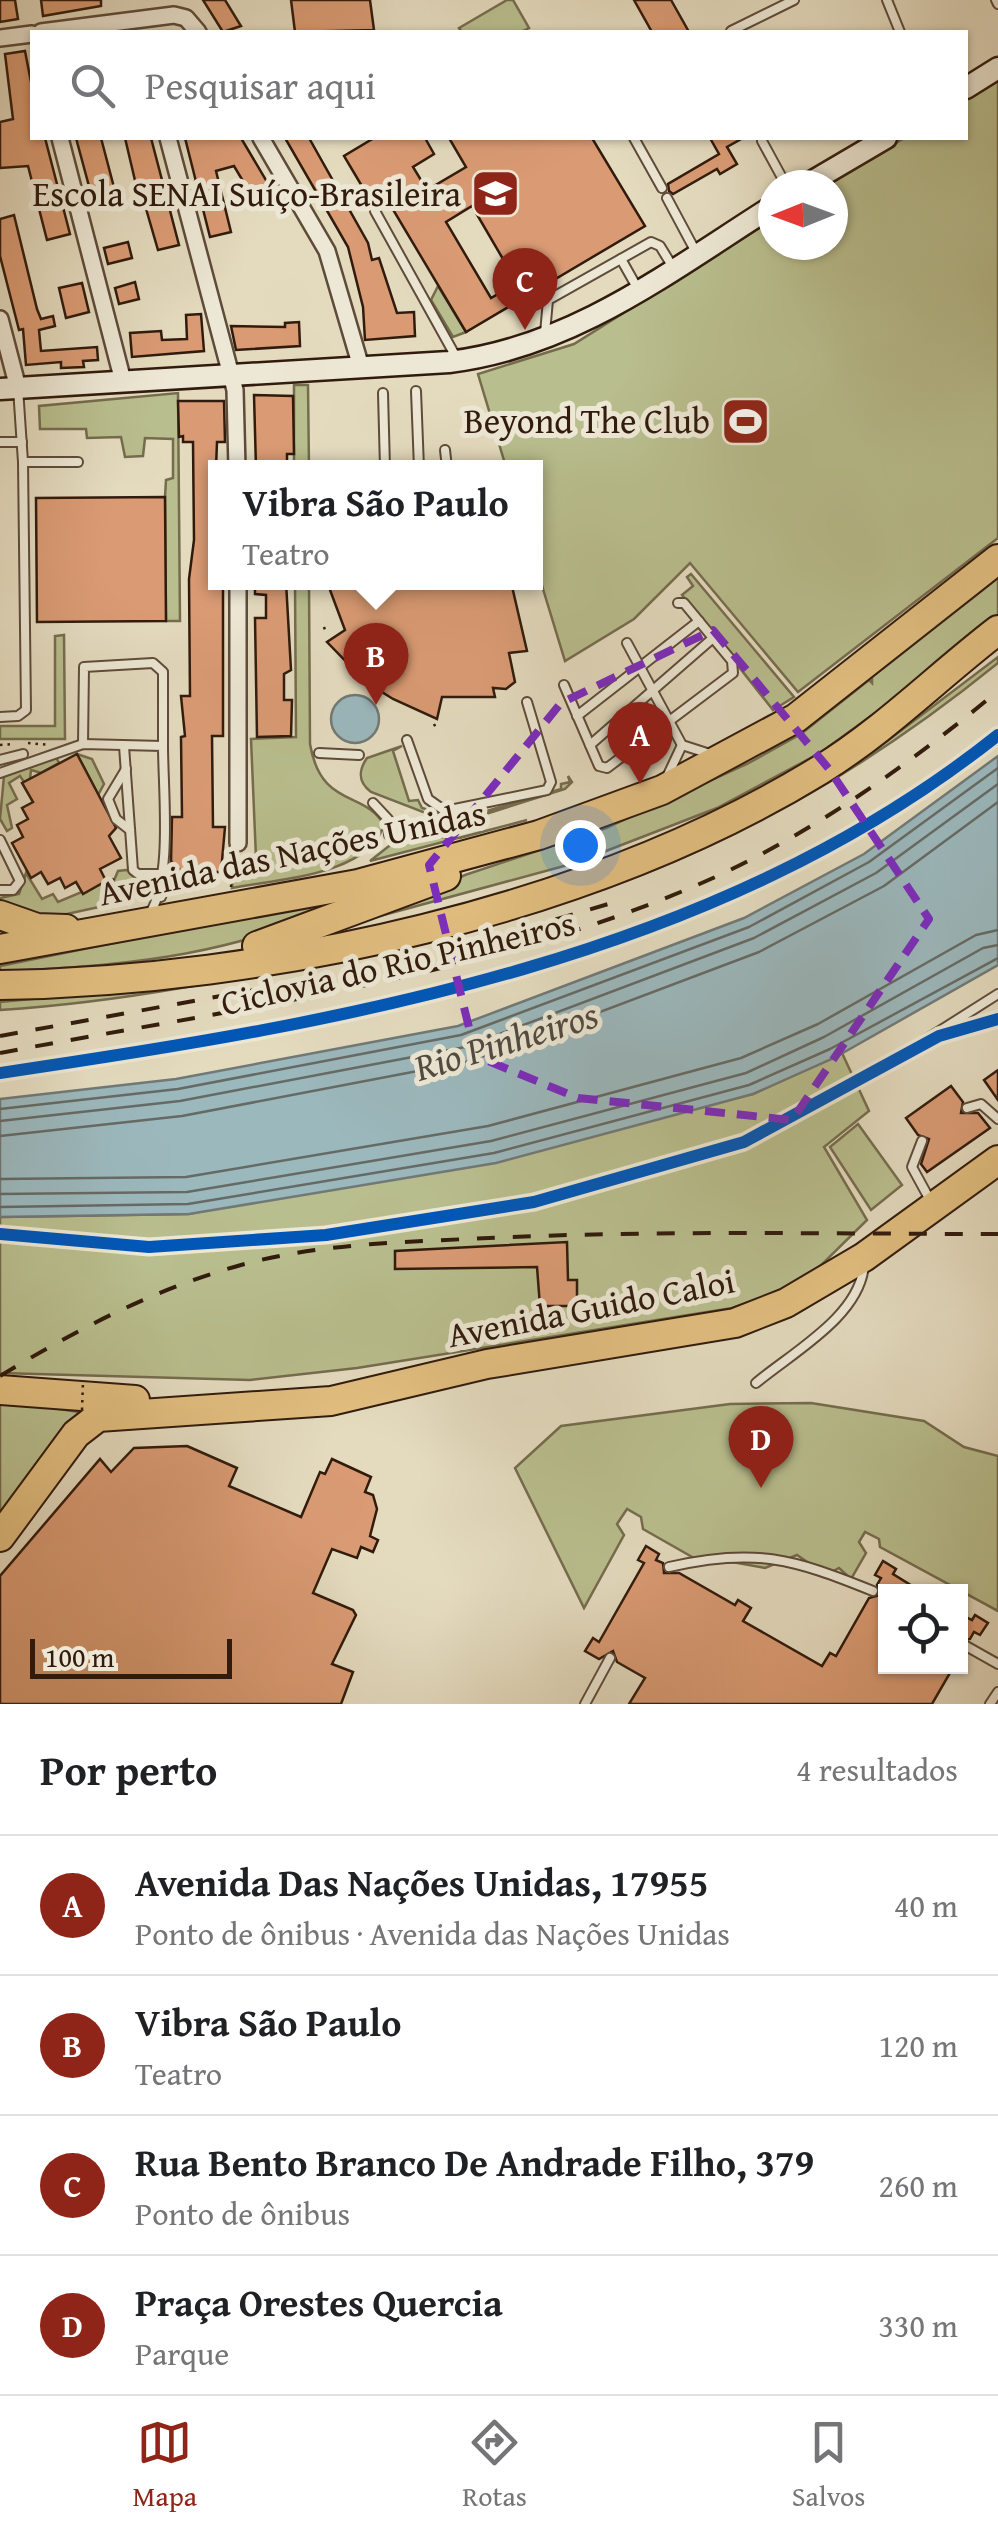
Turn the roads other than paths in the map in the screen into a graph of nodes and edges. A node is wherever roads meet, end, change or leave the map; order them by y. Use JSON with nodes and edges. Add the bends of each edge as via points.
{"nodes":[{"id":1,"x":794,"y":0,"type":"edge"},
{"id":2,"x":887,"y":0,"type":"edge"},
{"id":3,"x":138,"y":26,"type":"edge"},
{"id":4,"x":73,"y":30,"type":"edge"},
{"id":5,"x":196,"y":30,"type":"edge"},
{"id":6,"x":733,"y":30,"type":"edge"},
{"id":7,"x":899,"y":30,"type":"edge"},
{"id":8,"x":30,"y":34,"type":"edge"},
{"id":9,"x":0,"y":38,"type":"edge"},
{"id":10,"x":998,"y":68,"type":"edge"},
{"id":11,"x":968,"y":87,"type":"edge"},
{"id":12,"x":61,"y":140,"type":"edge"},
{"id":13,"x":169,"y":140,"type":"edge"},
{"id":14,"x":262,"y":140,"type":"edge"},
{"id":15,"x":635,"y":140,"type":"edge"},
{"id":16,"x":883,"y":140,"type":"edge"},
{"id":17,"x":762,"y":141,"type":"dead end"},
{"id":18,"x":778,"y":170,"type":"edge"},
{"id":19,"x":832,"y":170,"type":"edge"},
{"id":20,"x":662,"y":188,"type":"dead end"},
{"id":21,"x":667,"y":198,"type":"dead end"},
{"id":22,"x":375,"y":210,"type":"dead end"},
{"id":23,"x":758,"y":216,"type":"edge"},
{"id":24,"x":698,"y":254,"type":"junction"},
{"id":25,"x":621,"y":259,"type":"junction"},
{"id":26,"x":674,"y":269,"type":"junction"},
{"id":27,"x":639,"y":291,"type":"junction"},
{"id":28,"x":0,"y":320,"type":"edge"},
{"id":29,"x":545,"y":341,"type":"junction"},
{"id":30,"x":458,"y":361,"type":"junction"},
{"id":31,"x":361,"y":367,"type":"junction"},
{"id":32,"x":230,"y":375,"type":"junction"},
{"id":33,"x":124,"y":381,"type":"junction"},
{"id":34,"x":9,"y":389,"type":"edge"},
{"id":35,"x":416,"y":391,"type":"dead end"},
{"id":36,"x":383,"y":393,"type":"dead end"},
{"id":37,"x":0,"y":442,"type":"edge"},
{"id":38,"x":22,"y":442,"type":"junction"},
{"id":39,"x":446,"y":450,"type":"dead end"},
{"id":40,"x":236,"y":460,"type":"edge"},
{"id":41,"x":386,"y":460,"type":"edge"},
{"id":42,"x":419,"y":460,"type":"edge"},
{"id":43,"x":447,"y":460,"type":"edge"},
{"id":44,"x":24,"y":462,"type":"junction"},
{"id":45,"x":78,"y":462,"type":"dead end"},
{"id":46,"x":998,"y":560,"type":"edge"},
{"id":47,"x":238,"y":590,"type":"edge"},
{"id":48,"x":678,"y":603,"type":"dead end"},
{"id":49,"x":699,"y":621,"type":"junction"},
{"id":50,"x":998,"y":630,"type":"edge"},
{"id":51,"x":713,"y":638,"type":"junction"},
{"id":52,"x":627,"y":643,"type":"dead end"},
{"id":53,"x":642,"y":669,"type":"junction"},
{"id":54,"x":564,"y":685,"type":"dead end"},
{"id":55,"x":654,"y":689,"type":"junction"},
{"id":56,"x":527,"y":702,"type":"dead end"},
{"id":57,"x":577,"y":716,"type":"junction"},
{"id":58,"x":0,"y":717,"type":"edge"},
{"id":59,"x":672,"y":720,"type":"junction"},
{"id":60,"x":406,"y":740,"type":"dead end"},
{"id":61,"x":82,"y":744,"type":"junction"},
{"id":62,"x":590,"y":745,"type":"junction"},
{"id":63,"x":682,"y":745,"type":"junction"},
{"id":64,"x":124,"y":746,"type":"junction"},
{"id":65,"x":163,"y":746,"type":"junction"},
{"id":66,"x":23,"y":754,"type":"dead end"},
{"id":67,"x":319,"y":754,"type":"dead end"},
{"id":68,"x":359,"y":755,"type":"dead end"},
{"id":69,"x":0,"y":760,"type":"edge"},
{"id":70,"x":724,"y":760,"type":"junction"},
{"id":71,"x":126,"y":769,"type":"junction"},
{"id":72,"x":0,"y":773,"type":"edge"},
{"id":73,"x":662,"y":790,"type":"junction"},
{"id":74,"x":373,"y":803,"type":"dead end"},
{"id":75,"x":130,"y":830,"type":"junction"},
{"id":76,"x":389,"y":835,"type":"dead end"},
{"id":77,"x":539,"y":836,"type":"junction"},
{"id":78,"x":0,"y":840,"type":"edge"},
{"id":79,"x":238,"y":843,"type":"road end"},
{"id":80,"x":166,"y":871,"type":"junction"},
{"id":81,"x":0,"y":890,"type":"edge"},
{"id":82,"x":151,"y":912,"type":"junction"},
{"id":83,"x":0,"y":915,"type":"edge"},
{"id":84,"x":107,"y":932,"type":"junction"},
{"id":85,"x":0,"y":949,"type":"edge"},
{"id":86,"x":102,"y":982,"type":"junction"},
{"id":87,"x":0,"y":986,"type":"edge"},
{"id":88,"x":998,"y":994,"type":"edge"},
{"id":89,"x":889,"y":1063,"type":"dead end"},
{"id":90,"x":966,"y":1108,"type":"dead end"},
{"id":91,"x":998,"y":1119,"type":"edge"},
{"id":92,"x":922,"y":1141,"type":"dead end"},
{"id":93,"x":998,"y":1160,"type":"edge"},
{"id":94,"x":933,"y":1206,"type":"junction"},
{"id":95,"x":864,"y":1257,"type":"junction"},
{"id":96,"x":756,"y":1383,"type":"dead end"},
{"id":97,"x":0,"y":1390,"type":"edge"},
{"id":98,"x":216,"y":1407,"type":"junction"},
{"id":99,"x":0,"y":1537,"type":"edge"},
{"id":100,"x":669,"y":1567,"type":"dead end"},
{"id":101,"x":873,"y":1591,"type":"dead end"},
{"id":102,"x":968,"y":1647,"type":"edge"},
{"id":103,"x":610,"y":1658,"type":"dead end"},
{"id":104,"x":998,"y":1664,"type":"edge"},
{"id":105,"x":998,"y":1692,"type":"edge"},
{"id":106,"x":585,"y":1704,"type":"edge"},
{"id":107,"x":990,"y":1704,"type":"edge"}],
"edges":[{"from":1,"to":6,"type":"lane"},
{"from":2,"to":7,"type":"lane"},
{"from":3,"to":4,"type":"street"},
{"from":3,"to":5,"type":"street","via":[[174,15]]},
{"from":8,"to":9,"type":"street"},
{"from":10,"to":11,"type":"street"},
{"from":12,"to":33,"type":"street"},
{"from":13,"to":32,"type":"street"},
{"from":14,"to":31,"type":"street","via":[[327,251]]},
{"from":15,"to":20,"type":"lane"},
{"from":16,"to":19,"type":"street"},
{"from":17,"to":18,"type":"lane"},
{"from":21,"to":24,"type":"lane"},
{"from":22,"to":30,"type":"lane"},
{"from":23,"to":24,"type":"street"},
{"from":24,"to":26,"type":"street"},
{"from":25,"to":26,"type":"lane","via":[[654,241]]},
{"from":25,"to":27,"type":"lane"},
{"from":25,"to":29,"type":"lane","via":[[545,303]]},
{"from":26,"to":27,"type":"street"},
{"from":27,"to":29,"type":"street"},
{"from":28,"to":34,"type":"street"},
{"from":29,"to":30,"type":"street"},
{"from":30,"to":31,"type":"street"},
{"from":31,"to":32,"type":"street"},
{"from":32,"to":33,"type":"street"},
{"from":32,"to":40,"type":"street"},
{"from":33,"to":34,"type":"street"},
{"from":34,"to":38,"type":"lane"},
{"from":35,"to":42,"type":"lane"},
{"from":36,"to":41,"type":"lane"},
{"from":37,"to":38,"type":"lane"},
{"from":38,"to":44,"type":"lane"},
{"from":39,"to":43,"type":"lane"},
{"from":44,"to":45,"type":"lane"},
{"from":44,"to":58,"type":"lane","via":[[26,710]]},
{"from":46,"to":70,"type":"highway","name":"Avenida das Nações Unidas","via":[[796,718]]},
{"from":47,"to":79,"type":"street"},
{"from":48,"to":49,"type":"lane"},
{"from":49,"to":51,"type":"lane"},
{"from":49,"to":53,"type":"lane"},
{"from":50,"to":86,"type":"highway","via":[[898,716],[821,769],[746,812],[630,864],[389,936]]},
{"from":51,"to":55,"type":"lane"},
{"from":51,"to":59,"type":"lane","via":[[733,673]]},
{"from":52,"to":53,"type":"lane"},
{"from":53,"to":55,"type":"lane"},
{"from":53,"to":57,"type":"lane"},
{"from":54,"to":57,"type":"lane"},
{"from":55,"to":59,"type":"lane"},
{"from":55,"to":62,"type":"lane"},
{"from":56,"to":60,"type":"lane","via":[[552,782],[547,790],[445,811],[428,800]]},
{"from":57,"to":62,"type":"lane"},
{"from":59,"to":62,"type":"lane","via":[[607,768],[599,766]]},
{"from":59,"to":63,"type":"lane"},
{"from":61,"to":64,"type":"lane"},
{"from":61,"to":65,"type":"lane","via":[[84,667],[153,663],[163,672]]},
{"from":61,"to":72,"type":"lane"},
{"from":63,"to":70,"type":"lane"},
{"from":63,"to":73,"type":"lane"},
{"from":64,"to":65,"type":"lane"},
{"from":64,"to":71,"type":"lane"},
{"from":65,"to":80,"type":"lane"},
{"from":66,"to":69,"type":"lane"},
{"from":67,"to":68,"type":"lane"},
{"from":70,"to":73,"type":"highway","name":"Avenida das Nações Unidas"},
{"from":71,"to":75,"type":"lane"},
{"from":71,"to":75,"type":"lane","via":[[108,799],[116,819]]},
{"from":73,"to":77,"type":"highway","name":"Avenida das Nações Unidas"},
{"from":74,"to":76,"type":"lane","via":[[388,819]]},
{"from":75,"to":80,"type":"lane","via":[[134,872]]},
{"from":77,"to":82,"type":"highway","name":"Avenida das Nações Unidas","via":[[358,884],[230,909]]},
{"from":77,"to":86,"type":"highway","via":[[277,941]]},
{"from":78,"to":81,"type":"lane","via":[[20,882]]},
{"from":80,"to":82,"type":"lane"},
{"from":82,"to":84,"type":"highway","name":"Avenida das Nações Unidas"},
{"from":83,"to":84,"type":"highway","via":[[38,928]]},
{"from":84,"to":85,"type":"highway","name":"Avenida das Nações Unidas"},
{"from":86,"to":87,"type":"highway"},
{"from":88,"to":89,"type":"lane"},
{"from":90,"to":91,"type":"lane","via":[[981,1104]]},
{"from":92,"to":94,"type":"lane","via":[[912,1167]]},
{"from":93,"to":94,"type":"highway","name":"Avenida Guido Caloi"},
{"from":94,"to":95,"type":"highway","name":"Avenida Guido Caloi"},
{"from":95,"to":96,"type":"lane","via":[[862,1286],[850,1304]]},
{"from":95,"to":98,"type":"highway","name":"Avenida Guido Caloi","via":[[786,1303],[734,1322],[518,1358],[356,1397]]},
{"from":97,"to":98,"type":"highway"},
{"from":98,"to":99,"type":"highway","via":[[98,1417],[76,1434]]},
{"from":100,"to":101,"type":"lane","via":[[721,1557],[797,1560]]},
{"from":102,"to":104,"type":"lane"},
{"from":103,"to":106,"type":"lane"},
{"from":105,"to":107,"type":"lane"}]}
